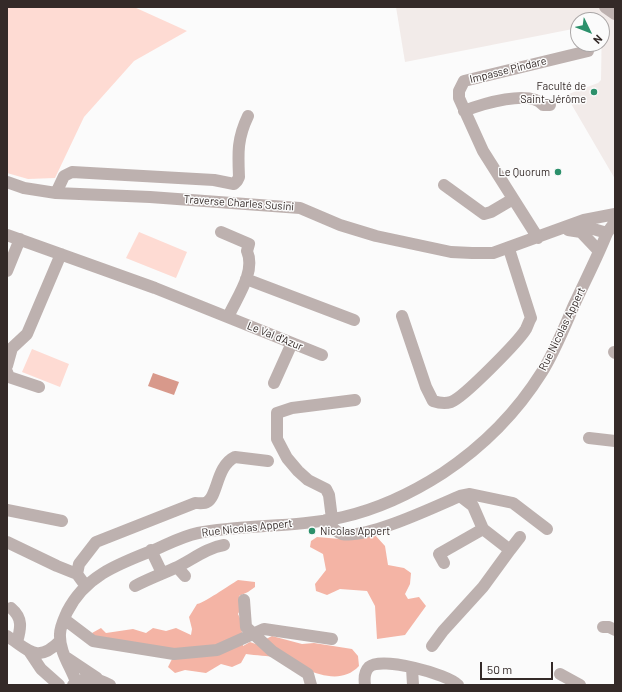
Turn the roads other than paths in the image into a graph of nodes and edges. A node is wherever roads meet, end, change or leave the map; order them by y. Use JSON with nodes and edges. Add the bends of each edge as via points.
{"nodes":[{"id":1,"x":605,"y":7,"type":"edge"},
{"id":2,"x":615,"y":14,"type":"edge"},
{"id":3,"x":584,"y":52,"type":"edge"},
{"id":4,"x":550,"y":105,"type":"dead end"},
{"id":5,"x":464,"y":111,"type":"junction"},
{"id":6,"x":248,"y":116,"type":"dead end"},
{"id":7,"x":7,"y":182,"type":"edge"},
{"id":8,"x":444,"y":185,"type":"dead end"},
{"id":9,"x":56,"y":193,"type":"junction"},
{"id":10,"x":513,"y":199,"type":"junction"},
{"id":11,"x":615,"y":214,"type":"edge"},
{"id":12,"x":615,"y":222,"type":"edge"},
{"id":13,"x":557,"y":230,"type":"junction"},
{"id":14,"x":221,"y":232,"type":"dead end"},
{"id":15,"x":607,"y":233,"type":"junction"},
{"id":16,"x":7,"y":235,"type":"edge"},
{"id":17,"x":538,"y":238,"type":"junction"},
{"id":18,"x":20,"y":240,"type":"junction"},
{"id":19,"x":509,"y":249,"type":"junction"},
{"id":20,"x":599,"y":252,"type":"junction"},
{"id":21,"x":61,"y":254,"type":"junction"},
{"id":22,"x":7,"y":271,"type":"edge"},
{"id":23,"x":246,"y":279,"type":"junction"},
{"id":24,"x":402,"y":316,"type":"dead end"},
{"id":25,"x":228,"y":317,"type":"junction"},
{"id":26,"x":354,"y":320,"type":"dead end"},
{"id":27,"x":292,"y":343,"type":"junction"},
{"id":28,"x":322,"y":355,"type":"dead end"},
{"id":29,"x":7,"y":366,"type":"edge"},
{"id":30,"x":7,"y":372,"type":"edge"},
{"id":31,"x":274,"y":383,"type":"dead end"},
{"id":32,"x":39,"y":387,"type":"dead end"},
{"id":33,"x":355,"y":400,"type":"dead end"},
{"id":34,"x":589,"y":438,"type":"dead end"},
{"id":35,"x":615,"y":441,"type":"edge"},
{"id":36,"x":268,"y":461,"type":"dead end"},
{"id":37,"x":464,"y":500,"type":"junction"},
{"id":38,"x":7,"y":510,"type":"edge"},
{"id":39,"x":333,"y":519,"type":"junction"},
{"id":40,"x":62,"y":521,"type":"dead end"},
{"id":41,"x":483,"y":529,"type":"junction"},
{"id":42,"x":547,"y":529,"type":"dead end"},
{"id":43,"x":353,"y":533,"type":"junction"},
{"id":44,"x":520,"y":538,"type":"dead end"},
{"id":45,"x":7,"y":542,"type":"edge"},
{"id":46,"x":224,"y":545,"type":"dead end"},
{"id":47,"x":152,"y":550,"type":"junction"},
{"id":48,"x":510,"y":550,"type":"junction"},
{"id":49,"x":444,"y":563,"type":"dead end"},
{"id":50,"x":177,"y":567,"type":"junction"},
{"id":51,"x":162,"y":572,"type":"junction"},
{"id":52,"x":77,"y":574,"type":"junction"},
{"id":53,"x":185,"y":576,"type":"dead end"},
{"id":54,"x":86,"y":585,"type":"junction"},
{"id":55,"x":135,"y":586,"type":"dead end"},
{"id":56,"x":244,"y":600,"type":"dead end"},
{"id":57,"x":10,"y":608,"type":"dead end"},
{"id":58,"x":64,"y":619,"type":"junction"},
{"id":59,"x":254,"y":633,"type":"junction"},
{"id":60,"x":12,"y":639,"type":"edge"},
{"id":61,"x":332,"y":639,"type":"dead end"},
{"id":62,"x":60,"y":641,"type":"junction"},
{"id":63,"x":432,"y":646,"type":"dead end"},
{"id":64,"x":29,"y":651,"type":"junction"},
{"id":65,"x":65,"y":656,"type":"junction"},
{"id":66,"x":412,"y":668,"type":"junction"},
{"id":67,"x":41,"y":669,"type":"junction"},
{"id":68,"x":560,"y":674,"type":"dead end"},
{"id":69,"x":97,"y":678,"type":"junction"},
{"id":70,"x":456,"y":683,"type":"edge"},
{"id":71,"x":75,"y":684,"type":"edge"},
{"id":72,"x":48,"y":685,"type":"edge"},
{"id":73,"x":59,"y":685,"type":"edge"},
{"id":74,"x":110,"y":685,"type":"edge"},
{"id":75,"x":311,"y":685,"type":"edge"},
{"id":76,"x":365,"y":685,"type":"edge"},
{"id":77,"x":413,"y":685,"type":"edge"},
{"id":78,"x":580,"y":685,"type":"edge"}],
"edges":[{"from":1,"to":2,"type":"street"},
{"from":3,"to":5,"type":"street","name":"Impasse Pindare","via":[[464,81],[458,98]]},
{"from":4,"to":5,"type":"street","via":[[543,105],[539,100],[529,97],[493,102]]},
{"from":5,"to":10,"type":"street","name":"Impasse Pindare","via":[[483,150]]},
{"from":6,"to":9,"type":"street","via":[[237,148],[239,177],[234,184],[214,180],[72,172],[64,176]]},
{"from":7,"to":9,"type":"street","name":"Traverse Charles Susini","via":[[24,188]]},
{"from":8,"to":10,"type":"street","via":[[484,214]]},
{"from":9,"to":19,"type":"street","name":"Traverse Charles Susini","via":[[295,207],[361,231],[429,248],[472,253],[493,253]]},
{"from":10,"to":17,"type":"street","name":"Impasse Pindare"},
{"from":11,"to":13,"type":"street","name":"Traverse Charles Susini","via":[[584,220]]},
{"from":12,"to":15,"type":"street","name":"Rue Nicolas Appert"},
{"from":13,"to":15,"type":"street","name":"Traverse Charles Susini","via":[[583,226]]},
{"from":13,"to":17,"type":"street","name":"Traverse Charles Susini"},
{"from":13,"to":20,"type":"street","name":"Traverse Charles Susini","via":[[581,232]]},
{"from":14,"to":23,"type":"street","via":[[248,244],[246,251],[250,266]]},
{"from":15,"to":20,"type":"street","name":"Rue Nicolas Appert"},
{"from":16,"to":18,"type":"street","name":"Le Val d'Azur"},
{"from":17,"to":19,"type":"street","name":"Traverse Charles Susini"},
{"from":18,"to":21,"type":"street","name":"Le Val d'Azur"},
{"from":18,"to":22,"type":"street"},
{"from":19,"to":24,"type":"street","via":[[531,318],[525,330],[505,352],[468,390],[452,402],[433,401]]},
{"from":20,"to":39,"type":"street","name":"Rue Nicolas Appert","via":[[541,373],[497,428],[457,463],[426,483],[382,504]]},
{"from":21,"to":25,"type":"street","name":"Le Val d'Azur"},
{"from":21,"to":29,"type":"street","via":[[27,334],[12,348]]},
{"from":23,"to":25,"type":"street"},
{"from":23,"to":26,"type":"street"},
{"from":25,"to":27,"type":"street","name":"Le Val d'Azur"},
{"from":27,"to":28,"type":"street","name":"Le Val d'Azur"},
{"from":27,"to":31,"type":"street"},
{"from":30,"to":32,"type":"street","via":[[9,377]]},
{"from":33,"to":39,"type":"street","via":[[292,408],[277,413],[277,439],[298,471],[308,480],[326,489]]},
{"from":34,"to":35,"type":"street"},
{"from":36,"to":52,"type":"street","via":[[235,457],[230,459],[220,474],[212,498],[206,503],[195,503],[96,542],[79,564]]},
{"from":37,"to":41,"type":"street","via":[[472,506]]},
{"from":37,"to":42,"type":"street","via":[[470,494],[513,503]]},
{"from":37,"to":43,"type":"street","via":[[374,530]]},
{"from":38,"to":40,"type":"street"},
{"from":39,"to":43,"type":"street"},
{"from":39,"to":43,"type":"street","via":[[338,532]]},
{"from":39,"to":47,"type":"street","name":"Rue Nicolas Appert","via":[[195,534]]},
{"from":41,"to":48,"type":"street"},
{"from":41,"to":49,"type":"street","via":[[439,554]]},
{"from":44,"to":48,"type":"street"},
{"from":45,"to":52,"type":"street"},
{"from":46,"to":50,"type":"street","via":[[195,556]]},
{"from":47,"to":51,"type":"street"},
{"from":47,"to":54,"type":"street","name":"Rue Nicolas Appert","via":[[107,569]]},
{"from":48,"to":63,"type":"street","via":[[484,587]]},
{"from":50,"to":51,"type":"street"},
{"from":50,"to":53,"type":"street"},
{"from":51,"to":55,"type":"street"},
{"from":52,"to":54,"type":"street"},
{"from":54,"to":58,"type":"street","name":"Rue Nicolas Appert","via":[[76,596]]},
{"from":56,"to":59,"type":"street","via":[[246,627]]},
{"from":57,"to":60,"type":"street","via":[[17,614],[21,624]]},
{"from":58,"to":59,"type":"street","via":[[94,641],[174,654],[217,650]]},
{"from":58,"to":62,"type":"street","name":"Rue Nicolas Appert"},
{"from":59,"to":61,"type":"street","via":[[264,629]]},
{"from":59,"to":75,"type":"street","via":[[272,651],[308,674]]},
{"from":60,"to":64,"type":"street"},
{"from":62,"to":64,"type":"street","via":[[48,652],[38,654]]},
{"from":62,"to":65,"type":"street","name":"Rue Nicolas Appert"},
{"from":64,"to":67,"type":"street"},
{"from":65,"to":69,"type":"street"},
{"from":65,"to":71,"type":"street","name":"Rue Nicolas Appert"},
{"from":66,"to":70,"type":"street"},
{"from":66,"to":76,"type":"street","via":[[393,664],[369,667],[364,675]]},
{"from":66,"to":77,"type":"street"},
{"from":67,"to":72,"type":"street"},
{"from":67,"to":73,"type":"street"},
{"from":68,"to":78,"type":"street"},
{"from":69,"to":71,"type":"street","via":[[89,678]]},
{"from":69,"to":74,"type":"street"}]}
